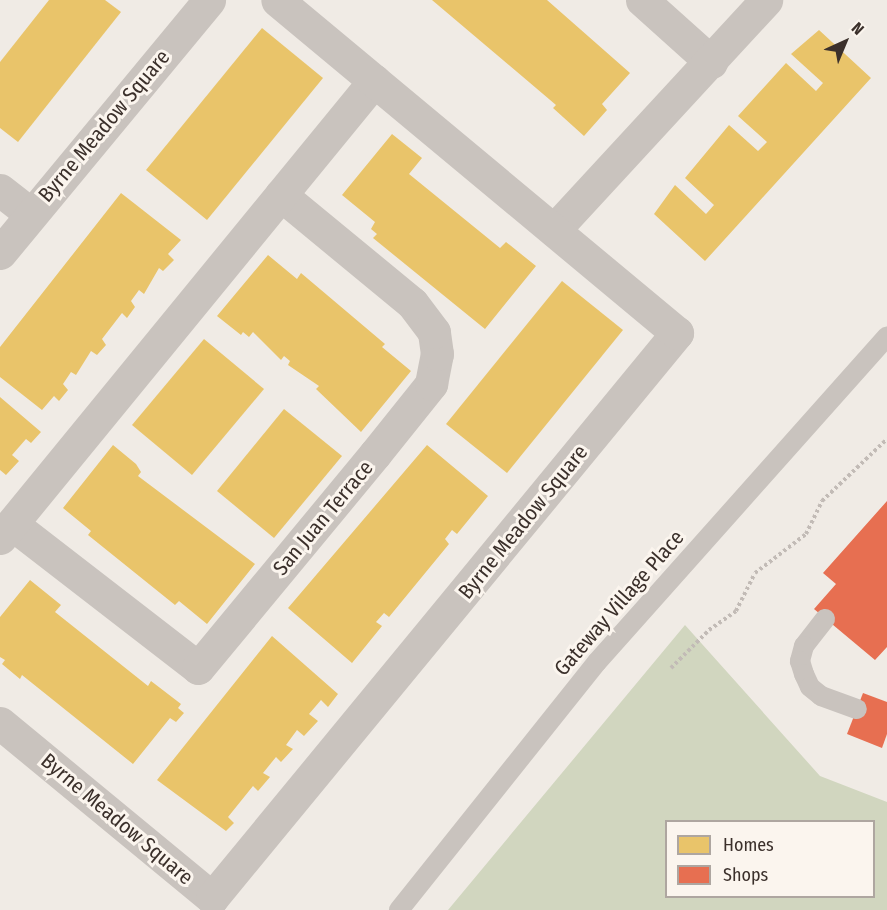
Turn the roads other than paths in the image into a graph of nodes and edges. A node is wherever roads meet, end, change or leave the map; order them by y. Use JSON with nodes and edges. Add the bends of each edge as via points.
{"nodes":[{"id":1,"x":209,"y":0,"type":"edge"},
{"id":2,"x":277,"y":0,"type":"edge"},
{"id":3,"x":642,"y":0,"type":"edge"},
{"id":4,"x":766,"y":0,"type":"edge"},
{"id":5,"x":711,"y":62,"type":"junction"},
{"id":6,"x":374,"y":81,"type":"junction"},
{"id":7,"x":0,"y":190,"type":"edge"},
{"id":8,"x":281,"y":195,"type":"junction"},
{"id":9,"x":32,"y":214,"type":"junction"},
{"id":10,"x":554,"y":230,"type":"junction"},
{"id":11,"x":0,"y":253,"type":"edge"},
{"id":12,"x":887,"y":337,"type":"edge"},
{"id":13,"x":6,"y":531,"type":"edge"},
{"id":14,"x":825,"y":619,"type":"dead end"},
{"id":15,"x":857,"y":709,"type":"dead end"},
{"id":16,"x":0,"y":723,"type":"edge"},
{"id":17,"x":399,"y":910,"type":"edge"}],
"edges":[{"from":1,"to":9,"type":"street","name":"Byrne Meadow Square"},
{"from":2,"to":6,"type":"street","name":"Byrne Meadow Square"},
{"from":3,"to":5,"type":"street"},
{"from":4,"to":5,"type":"street"},
{"from":5,"to":10,"type":"street"},
{"from":6,"to":8,"type":"street","name":"San Juan Terrace"},
{"from":6,"to":10,"type":"street","name":"Byrne Meadow Square"},
{"from":7,"to":9,"type":"street"},
{"from":8,"to":13,"type":"street","name":"San Juan Terrace"},
{"from":8,"to":13,"type":"street","name":"San Juan Terrace","via":[[412,303],[434,332],[437,354],[431,384],[375,454],[198,668]]},
{"from":9,"to":11,"type":"street","name":"Byrne Meadow Square"},
{"from":10,"to":16,"type":"street","name":"Byrne Meadow Square","via":[[676,333],[212,898]]},
{"from":12,"to":17,"type":"lane","name":"Gateway Village Place","via":[[597,662]]},
{"from":14,"to":15,"type":"lane","via":[[804,646],[800,661],[804,674],[810,687],[821,696]]}]}
